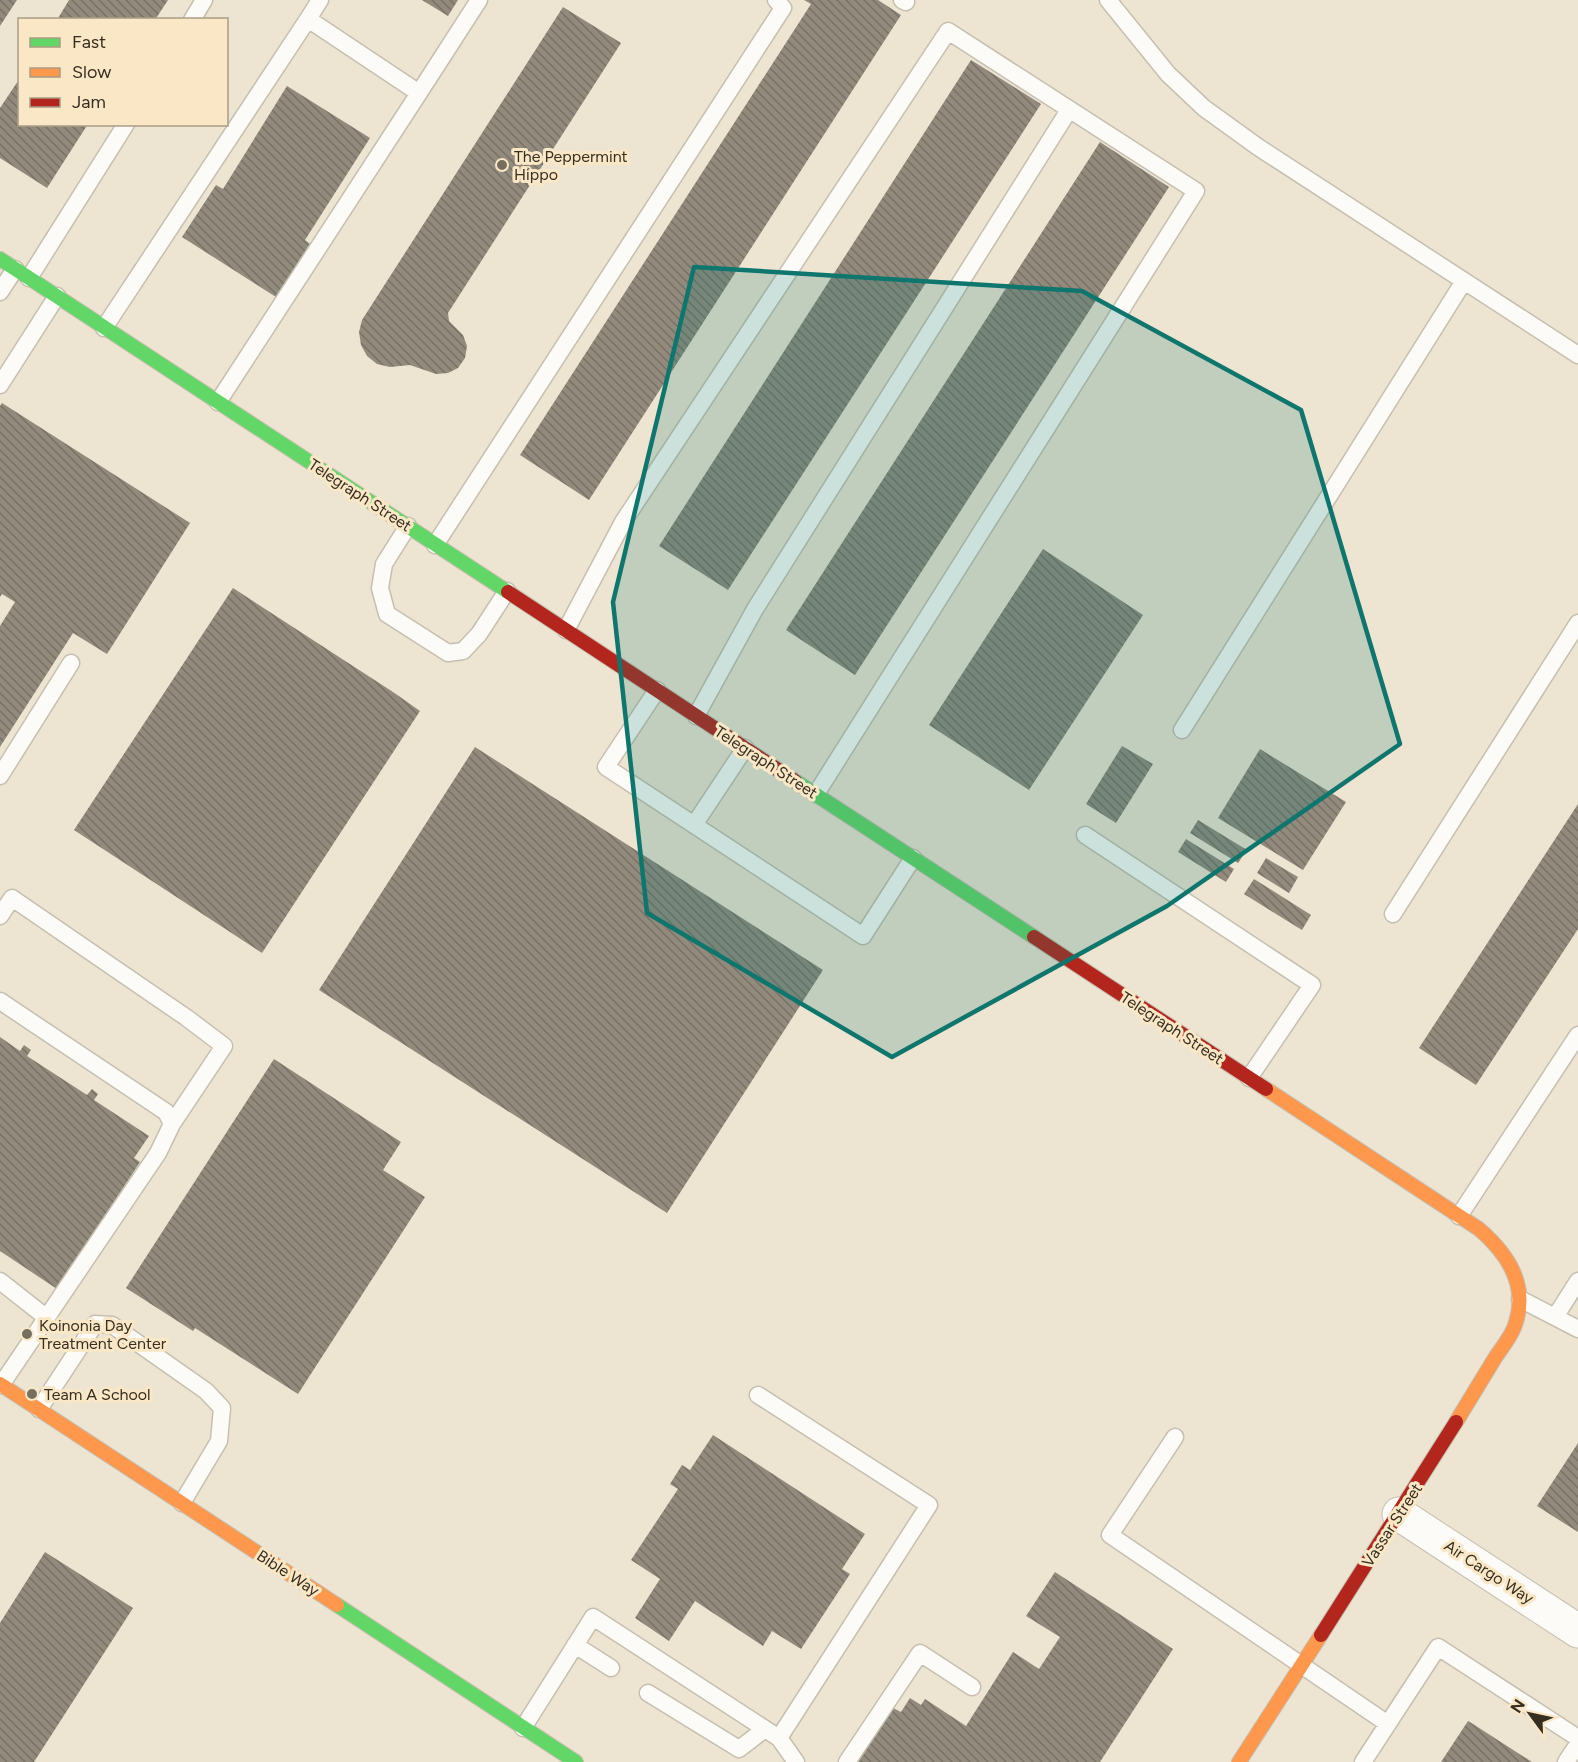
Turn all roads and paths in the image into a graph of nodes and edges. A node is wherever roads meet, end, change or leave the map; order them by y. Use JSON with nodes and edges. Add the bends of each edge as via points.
{"nodes":[{"id":1,"x":204,"y":0,"type":"edge"},
{"id":2,"x":320,"y":0,"type":"edge"},
{"id":3,"x":479,"y":0,"type":"edge"},
{"id":4,"x":776,"y":0,"type":"edge"},
{"id":5,"x":1108,"y":0,"type":"edge"},
{"id":6,"x":193,"y":18,"type":"edge"},
{"id":7,"x":308,"y":19,"type":"junction"},
{"id":8,"x":419,"y":93,"type":"junction"},
{"id":9,"x":1069,"y":110,"type":"junction"},
{"id":10,"x":125,"y":126,"type":"edge"},
{"id":11,"x":0,"y":259,"type":"edge"},
{"id":12,"x":15,"y":269,"type":"junction"},
{"id":13,"x":29,"y":278,"type":"junction"},
{"id":14,"x":1464,"y":281,"type":"junction"},
{"id":15,"x":0,"y":292,"type":"edge"},
{"id":16,"x":57,"y":296,"type":"junction"},
{"id":17,"x":104,"y":328,"type":"junction"},
{"id":18,"x":1578,"y":355,"type":"edge"},
{"id":19,"x":0,"y":385,"type":"edge"},
{"id":20,"x":218,"y":402,"type":"junction"},
{"id":21,"x":408,"y":526,"type":"junction"},
{"id":22,"x":435,"y":544,"type":"junction"},
{"id":23,"x":507,"y":591,"type":"junction"},
{"id":24,"x":1578,"y":623,"type":"edge"},
{"id":25,"x":566,"y":630,"type":"junction"},
{"id":26,"x":71,"y":663,"type":"dead end"},
{"id":27,"x":657,"y":690,"type":"junction"},
{"id":28,"x":696,"y":716,"type":"junction"},
{"id":29,"x":1182,"y":730,"type":"dead end"},
{"id":30,"x":745,"y":747,"type":"junction"},
{"id":31,"x":0,"y":776,"type":"edge"},
{"id":32,"x":816,"y":794,"type":"junction"},
{"id":33,"x":694,"y":825,"type":"junction"},
{"id":34,"x":1085,"y":836,"type":"dead end"},
{"id":35,"x":914,"y":858,"type":"junction"},
{"id":36,"x":1393,"y":914,"type":"dead end"},
{"id":37,"x":0,"y":916,"type":"edge"},
{"id":38,"x":0,"y":1001,"type":"edge"},
{"id":39,"x":1578,"y":1035,"type":"edge"},
{"id":40,"x":1249,"y":1078,"type":"junction"},
{"id":41,"x":172,"y":1124,"type":"junction"},
{"id":42,"x":1459,"y":1216,"type":"junction"},
{"id":43,"x":1517,"y":1278,"type":"joint"},
{"id":44,"x":0,"y":1281,"type":"edge"},
{"id":45,"x":1578,"y":1281,"type":"edge"},
{"id":46,"x":1520,"y":1299,"type":"junction"},
{"id":47,"x":1555,"y":1317,"type":"junction"},
{"id":48,"x":47,"y":1318,"type":"junction"},
{"id":49,"x":1578,"y":1329,"type":"edge"},
{"id":50,"x":1,"y":1384,"type":"edge"},
{"id":51,"x":758,"y":1395,"type":"dead end"},
{"id":52,"x":39,"y":1409,"type":"junction"},
{"id":53,"x":1175,"y":1437,"type":"dead end"},
{"id":54,"x":182,"y":1503,"type":"junction"},
{"id":55,"x":1399,"y":1514,"type":"junction"},
{"id":56,"x":1578,"y":1630,"type":"edge"},
{"id":57,"x":575,"y":1645,"type":"junction"},
{"id":58,"x":1302,"y":1664,"type":"junction"},
{"id":59,"x":611,"y":1668,"type":"dead end"},
{"id":60,"x":972,"y":1687,"type":"dead end"},
{"id":61,"x":648,"y":1693,"type":"dead end"},
{"id":62,"x":1388,"y":1724,"type":"junction"},
{"id":63,"x":524,"y":1728,"type":"junction"},
{"id":64,"x":772,"y":1734,"type":"junction"},
{"id":65,"x":1578,"y":1738,"type":"edge"},
{"id":66,"x":1578,"y":1744,"type":"edge"},
{"id":67,"x":576,"y":1762,"type":"edge"},
{"id":68,"x":796,"y":1762,"type":"edge"},
{"id":69,"x":847,"y":1762,"type":"edge"},
{"id":70,"x":1239,"y":1762,"type":"edge"},
{"id":71,"x":1363,"y":1762,"type":"edge"},
{"id":72,"x":1566,"y":1762,"type":"edge"}],
"edges":[{"from":1,"to":6,"type":"lane"},
{"from":2,"to":7,"type":"lane"},
{"from":3,"to":8,"type":"lane"},
{"from":4,"to":22,"type":"lane","via":[[783,8]]},
{"from":5,"to":14,"type":"lane","via":[[1168,74],[1204,108]]},
{"from":7,"to":8,"type":"lane"},
{"from":7,"to":17,"type":"lane"},
{"from":8,"to":20,"type":"lane"},
{"from":9,"to":25,"type":"lane","via":[[948,31],[624,522]]},
{"from":9,"to":28,"type":"lane","via":[[755,609]]},
{"from":9,"to":32,"type":"lane","via":[[1196,191]]},
{"from":10,"to":13,"type":"lane"},
{"from":11,"to":12,"type":"street","name":"Telegraph Street"},
{"from":12,"to":13,"type":"street","name":"Telegraph Street"},
{"from":12,"to":15,"type":"lane"},
{"from":13,"to":16,"type":"street","name":"Telegraph Street"},
{"from":14,"to":18,"type":"lane"},
{"from":14,"to":29,"type":"lane"},
{"from":16,"to":17,"type":"street","name":"Telegraph Street"},
{"from":16,"to":19,"type":"lane"},
{"from":17,"to":20,"type":"street","name":"Telegraph Street"},
{"from":20,"to":21,"type":"street","name":"Telegraph Street"},
{"from":21,"to":22,"type":"street","name":"Telegraph Street"},
{"from":21,"to":23,"type":"lane","via":[[384,564],[380,588],[387,614],[448,653],[463,651]]},
{"from":22,"to":23,"type":"street","name":"Telegraph Street"},
{"from":23,"to":25,"type":"street","name":"Telegraph Street"},
{"from":24,"to":36,"type":"lane"},
{"from":25,"to":27,"type":"street","name":"Telegraph Street"},
{"from":26,"to":31,"type":"lane"},
{"from":27,"to":28,"type":"street","name":"Telegraph Street"},
{"from":27,"to":33,"type":"lane","via":[[606,767]]},
{"from":28,"to":30,"type":"street","name":"Telegraph Street"},
{"from":30,"to":32,"type":"street","name":"Telegraph Street"},
{"from":30,"to":33,"type":"lane"},
{"from":32,"to":35,"type":"street","name":"Telegraph Street"},
{"from":33,"to":35,"type":"lane","via":[[863,936]]},
{"from":34,"to":40,"type":"lane","via":[[1312,985]]},
{"from":35,"to":40,"type":"street","name":"Telegraph Street"},
{"from":37,"to":41,"type":"lane","via":[[12,898],[224,1046]]},
{"from":38,"to":41,"type":"lane","via":[[166,1112]]},
{"from":39,"to":42,"type":"lane"},
{"from":40,"to":42,"type":"street","name":"Telegraph Street"},
{"from":41,"to":48,"type":"lane","via":[[158,1153]]},
{"from":42,"to":43,"type":"street","name":"Telegraph Street","via":[[1496,1242]]},
{"from":43,"to":46,"type":"street","name":"Vassar Street"},
{"from":44,"to":48,"type":"lane"},
{"from":45,"to":47,"type":"lane"},
{"from":46,"to":47,"type":"lane"},
{"from":46,"to":55,"type":"street","name":"Vassar Street","via":[[1516,1324],[1508,1339]]},
{"from":47,"to":49,"type":"lane"},
{"from":48,"to":50,"type":"lane"},
{"from":50,"to":52,"type":"street","name":"Bible Way"},
{"from":51,"to":64,"type":"lane","via":[[929,1505]]},
{"from":52,"to":54,"type":"street","name":"Bible Way"},
{"from":52,"to":54,"type":"lane","via":[[94,1323],[112,1325],[207,1390],[222,1408],[219,1441]]},
{"from":53,"to":58,"type":"lane","via":[[1110,1535]]},
{"from":54,"to":63,"type":"street","name":"Bible Way"},
{"from":55,"to":56,"type":"street","name":"Air Cargo Way"},
{"from":55,"to":58,"type":"street","name":"Vassar Street"},
{"from":57,"to":59,"type":"lane"},
{"from":57,"to":63,"type":"lane"},
{"from":57,"to":64,"type":"lane","via":[[593,1617]]},
{"from":58,"to":62,"type":"lane"},
{"from":58,"to":70,"type":"street","name":"Vassar Street"},
{"from":60,"to":69,"type":"lane","via":[[920,1653]]},
{"from":61,"to":64,"type":"lane","via":[[739,1749]]},
{"from":62,"to":65,"type":"lane","via":[[1438,1647]]},
{"from":62,"to":71,"type":"lane"},
{"from":63,"to":67,"type":"street","name":"Bible Way"},
{"from":64,"to":68,"type":"lane"},
{"from":66,"to":72,"type":"lane"}]}
